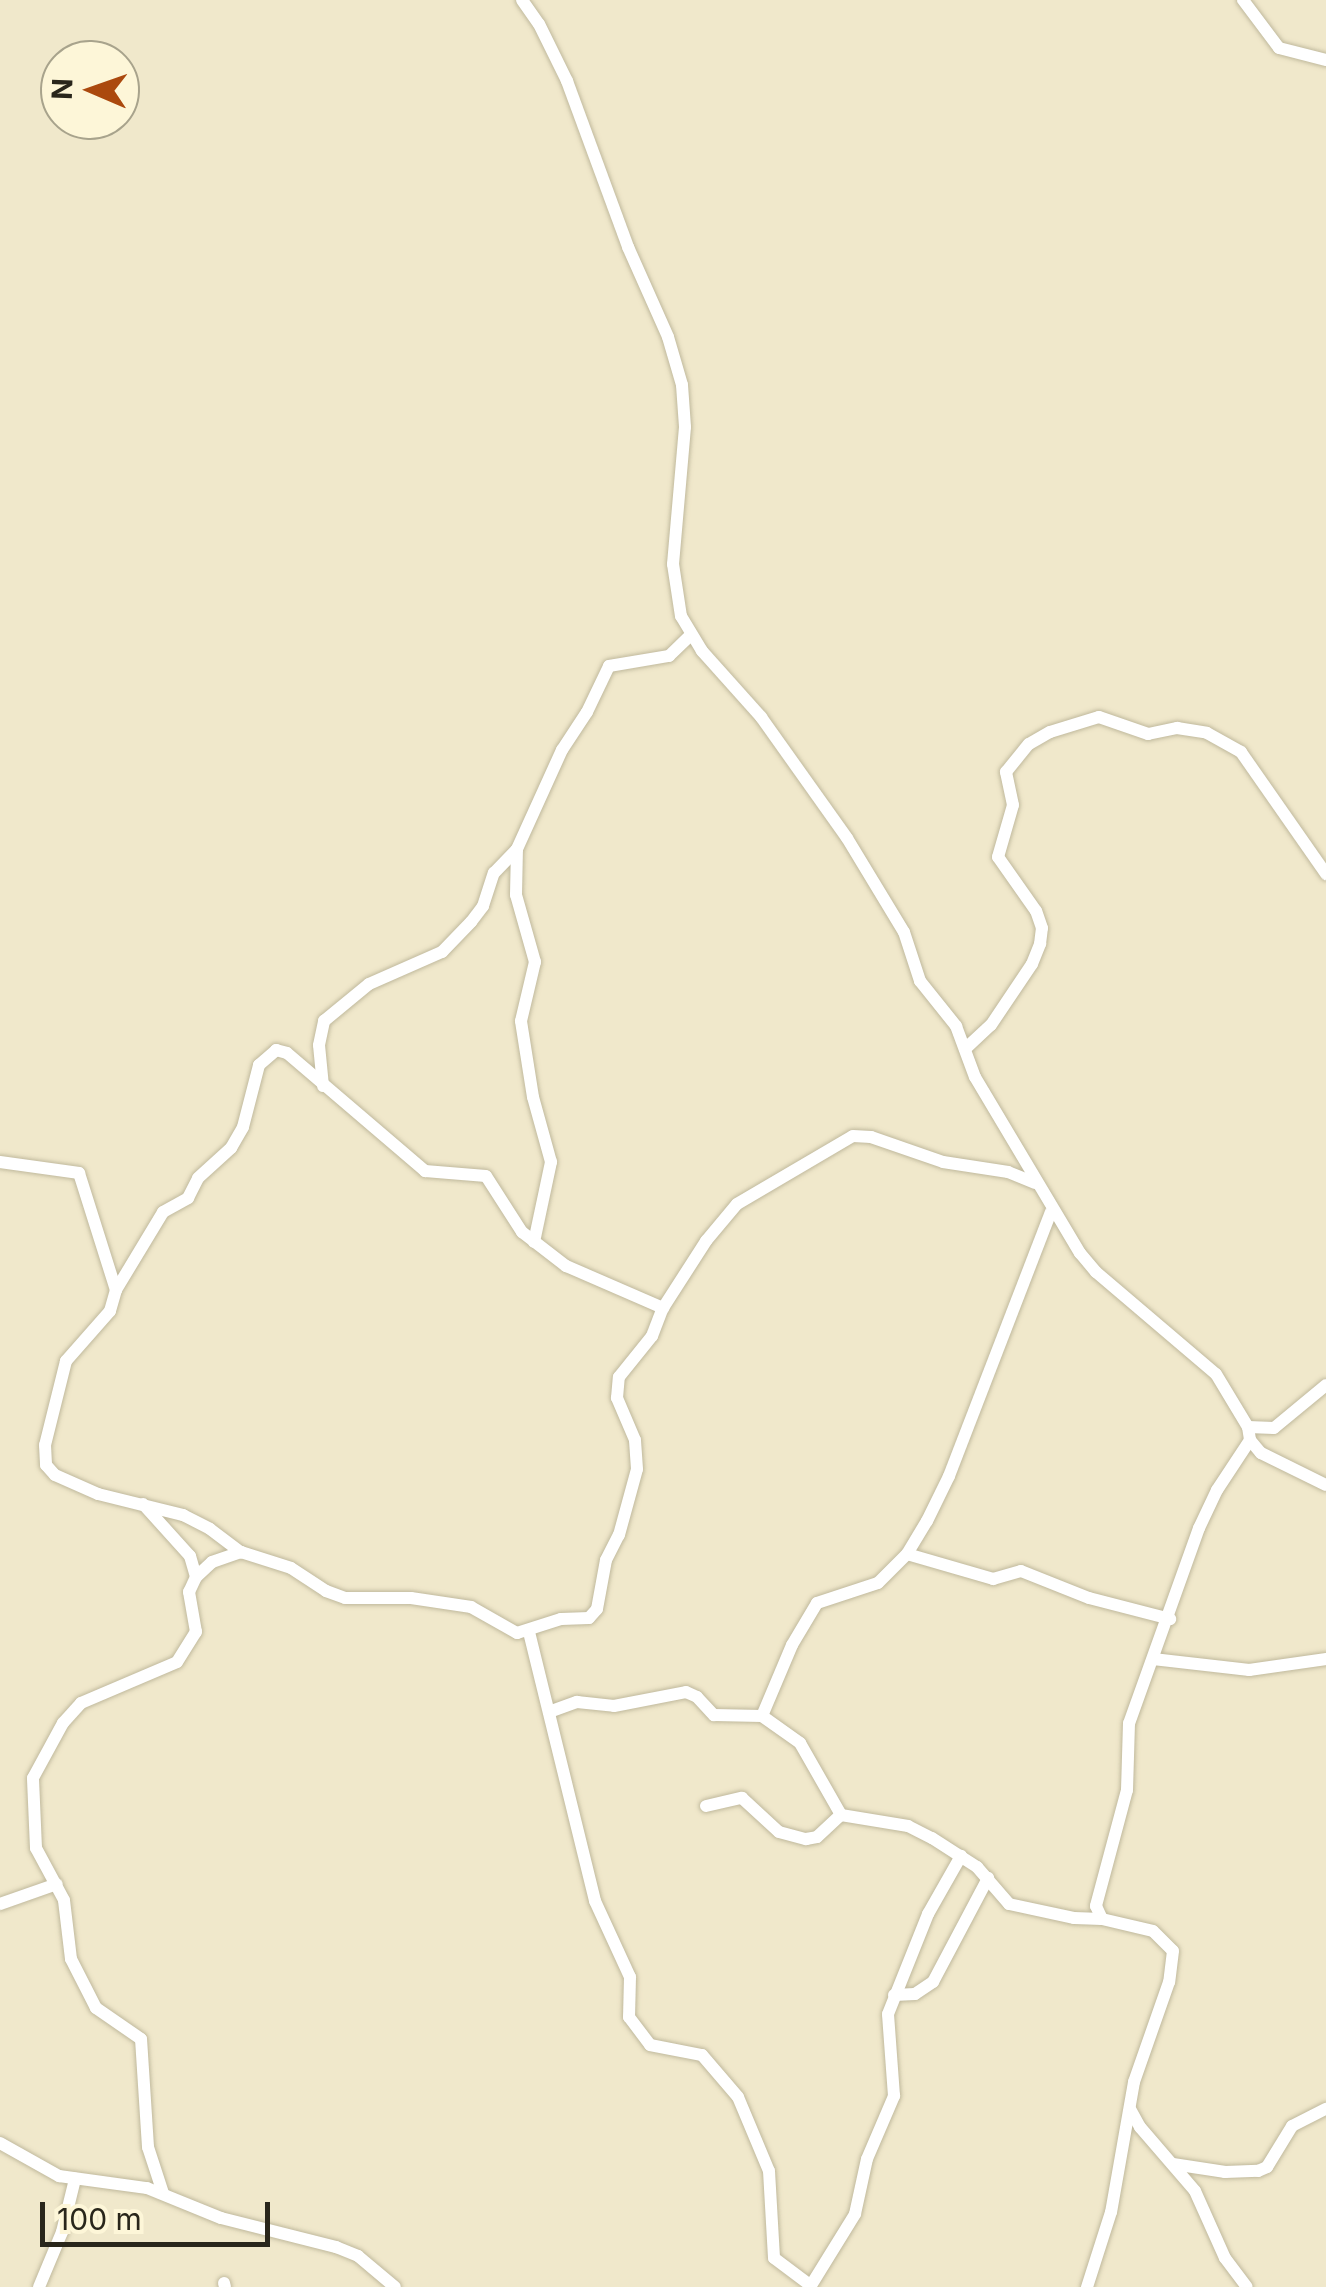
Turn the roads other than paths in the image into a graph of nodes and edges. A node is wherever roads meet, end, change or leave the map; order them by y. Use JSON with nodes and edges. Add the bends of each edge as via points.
{"nodes":[{"id":1,"x":522,"y":0,"type":"edge"},
{"id":2,"x":1243,"y":0,"type":"edge"},
{"id":3,"x":1326,"y":60,"type":"edge"},
{"id":4,"x":690,"y":635,"type":"junction"},
{"id":5,"x":517,"y":849,"type":"junction"},
{"id":6,"x":1326,"y":874,"type":"edge"},
{"id":7,"x":965,"y":1049,"type":"junction"},
{"id":8,"x":323,"y":1086,"type":"junction"},
{"id":9,"x":0,"y":1162,"type":"edge"},
{"id":10,"x":1037,"y":1184,"type":"junction"},
{"id":11,"x":1052,"y":1212,"type":"junction"},
{"id":12,"x":534,"y":1242,"type":"junction"},
{"id":13,"x":116,"y":1290,"type":"junction"},
{"id":14,"x":663,"y":1308,"type":"junction"},
{"id":15,"x":1326,"y":1385,"type":"edge"},
{"id":16,"x":1249,"y":1433,"type":"junction"},
{"id":17,"x":1326,"y":1485,"type":"edge"},
{"id":18,"x":143,"y":1504,"type":"junction"},
{"id":19,"x":240,"y":1552,"type":"junction"},
{"id":20,"x":907,"y":1554,"type":"junction"},
{"id":21,"x":196,"y":1577,"type":"junction"},
{"id":22,"x":1170,"y":1618,"type":"junction"},
{"id":23,"x":530,"y":1632,"type":"junction"},
{"id":24,"x":1153,"y":1659,"type":"junction"},
{"id":25,"x":1326,"y":1659,"type":"edge"},
{"id":26,"x":549,"y":1712,"type":"junction"},
{"id":27,"x":762,"y":1716,"type":"junction"},
{"id":28,"x":706,"y":1806,"type":"dead end"},
{"id":29,"x":840,"y":1815,"type":"junction"},
{"id":30,"x":960,"y":1856,"type":"junction"},
{"id":31,"x":988,"y":1878,"type":"junction"},
{"id":32,"x":57,"y":1884,"type":"junction"},
{"id":33,"x":0,"y":1904,"type":"edge"},
{"id":34,"x":1102,"y":1919,"type":"junction"},
{"id":35,"x":894,"y":1996,"type":"junction"},
{"id":36,"x":1129,"y":2107,"type":"junction"},
{"id":37,"x":1326,"y":2109,"type":"edge"},
{"id":38,"x":0,"y":2143,"type":"edge"},
{"id":39,"x":1173,"y":2164,"type":"junction"},
{"id":40,"x":75,"y":2180,"type":"junction"},
{"id":41,"x":163,"y":2194,"type":"junction"},
{"id":42,"x":810,"y":2286,"type":"edge"},
{"id":43,"x":39,"y":2287,"type":"edge"},
{"id":44,"x":395,"y":2287,"type":"edge"},
{"id":45,"x":1087,"y":2287,"type":"edge"},
{"id":46,"x":1247,"y":2287,"type":"edge"}],
"edges":[{"from":1,"to":4,"type":"street","via":[[567,81],[682,385],[685,427],[673,564],[675,598]]},
{"from":2,"to":3,"type":"street","via":[[1279,48]]},
{"from":4,"to":5,"type":"street","via":[[670,656],[609,666]]},
{"from":4,"to":7,"type":"street","via":[[761,717],[847,838],[904,932],[920,981],[956,1026]]},
{"from":5,"to":8,"type":"street","via":[[494,873],[483,906],[442,952],[369,984],[324,1022]]},
{"from":5,"to":12,"type":"street","via":[[516,895],[535,962],[522,1021],[551,1162]]},
{"from":6,"to":7,"type":"street","via":[[1241,752],[1207,733],[1177,728],[1148,734],[1099,717],[1050,732],[1029,744],[1006,772],[1013,805],[998,858],[1036,911],[1040,944],[991,1024]]},
{"from":7,"to":10,"type":"street"},
{"from":8,"to":12,"type":"street","via":[[425,1171],[486,1176]]},
{"from":8,"to":13,"type":"street","via":[[284,1051],[262,1059],[231,1148],[198,1178],[188,1198],[163,1212]]},
{"from":9,"to":13,"type":"street","via":[[79,1173]]},
{"from":10,"to":11,"type":"street"},
{"from":10,"to":14,"type":"street","via":[[870,1137],[845,1137],[736,1204]]},
{"from":11,"to":16,"type":"street","via":[[1096,1272],[1216,1374]]},
{"from":11,"to":20,"type":"street","via":[[950,1476]]},
{"from":12,"to":14,"type":"street","via":[[566,1266]]},
{"from":13,"to":18,"type":"street","via":[[110,1310],[66,1361],[45,1460],[69,1484]]},
{"from":14,"to":23,"type":"street","via":[[652,1336],[622,1368],[617,1388],[635,1440],[637,1470],[597,1609],[589,1618],[560,1619]]},
{"from":15,"to":16,"type":"street","via":[[1274,1428]]},
{"from":16,"to":17,"type":"street","via":[[1276,1461]]},
{"from":16,"to":22,"type":"street","via":[[1199,1528]]},
{"from":18,"to":19,"type":"street","via":[[210,1529]]},
{"from":18,"to":21,"type":"street","via":[[190,1556]]},
{"from":19,"to":21,"type":"street","via":[[212,1562]]},
{"from":19,"to":23,"type":"street","via":[[290,1568],[345,1598],[471,1607],[503,1629]]},
{"from":20,"to":22,"type":"street","via":[[993,1579],[1021,1571],[1089,1598]]},
{"from":20,"to":27,"type":"street","via":[[878,1583],[817,1603]]},
{"from":21,"to":32,"type":"street","via":[[189,1592],[196,1632],[184,1654],[158,1672],[81,1702],[37,1764],[36,1848]]},
{"from":22,"to":24,"type":"street"},
{"from":23,"to":26,"type":"street"},
{"from":24,"to":25,"type":"street","via":[[1248,1670]]},
{"from":24,"to":34,"type":"street","via":[[1129,1723],[1124,1806],[1097,1892]]},
{"from":26,"to":27,"type":"street","via":[[577,1702],[614,1706],[686,1692],[714,1715]]},
{"from":26,"to":42,"type":"street","via":[[595,1902],[630,1977],[629,2017],[650,2045],[702,2055],[738,2096],[769,2170],[774,2258]]},
{"from":27,"to":29,"type":"street","via":[[800,1744]]},
{"from":28,"to":29,"type":"street","via":[[742,1798],[779,1832],[806,1839]]},
{"from":29,"to":30,"type":"street","via":[[908,1826]]},
{"from":30,"to":31,"type":"street"},
{"from":30,"to":35,"type":"street"},
{"from":31,"to":34,"type":"street","via":[[998,1895],[1022,1909]]},
{"from":31,"to":35,"type":"street","via":[[933,1982],[915,1994]]},
{"from":32,"to":33,"type":"street"},
{"from":32,"to":41,"type":"street","via":[[70,1959],[87,1994],[141,2039],[148,2147]]},
{"from":34,"to":36,"type":"street","via":[[1153,1931],[1173,1951]]},
{"from":35,"to":42,"type":"street","via":[[888,2014],[891,2110],[867,2159],[852,2222]]},
{"from":36,"to":39,"type":"street"},
{"from":36,"to":45,"type":"street","via":[[1111,2212]]},
{"from":37,"to":39,"type":"street","via":[[1292,2126],[1258,2171]]},
{"from":38,"to":40,"type":"street"},
{"from":39,"to":46,"type":"street","via":[[1196,2191],[1225,2258]]},
{"from":40,"to":41,"type":"street"},
{"from":40,"to":43,"type":"street"},
{"from":41,"to":44,"type":"street","via":[[221,2218],[358,2256]]}]}
